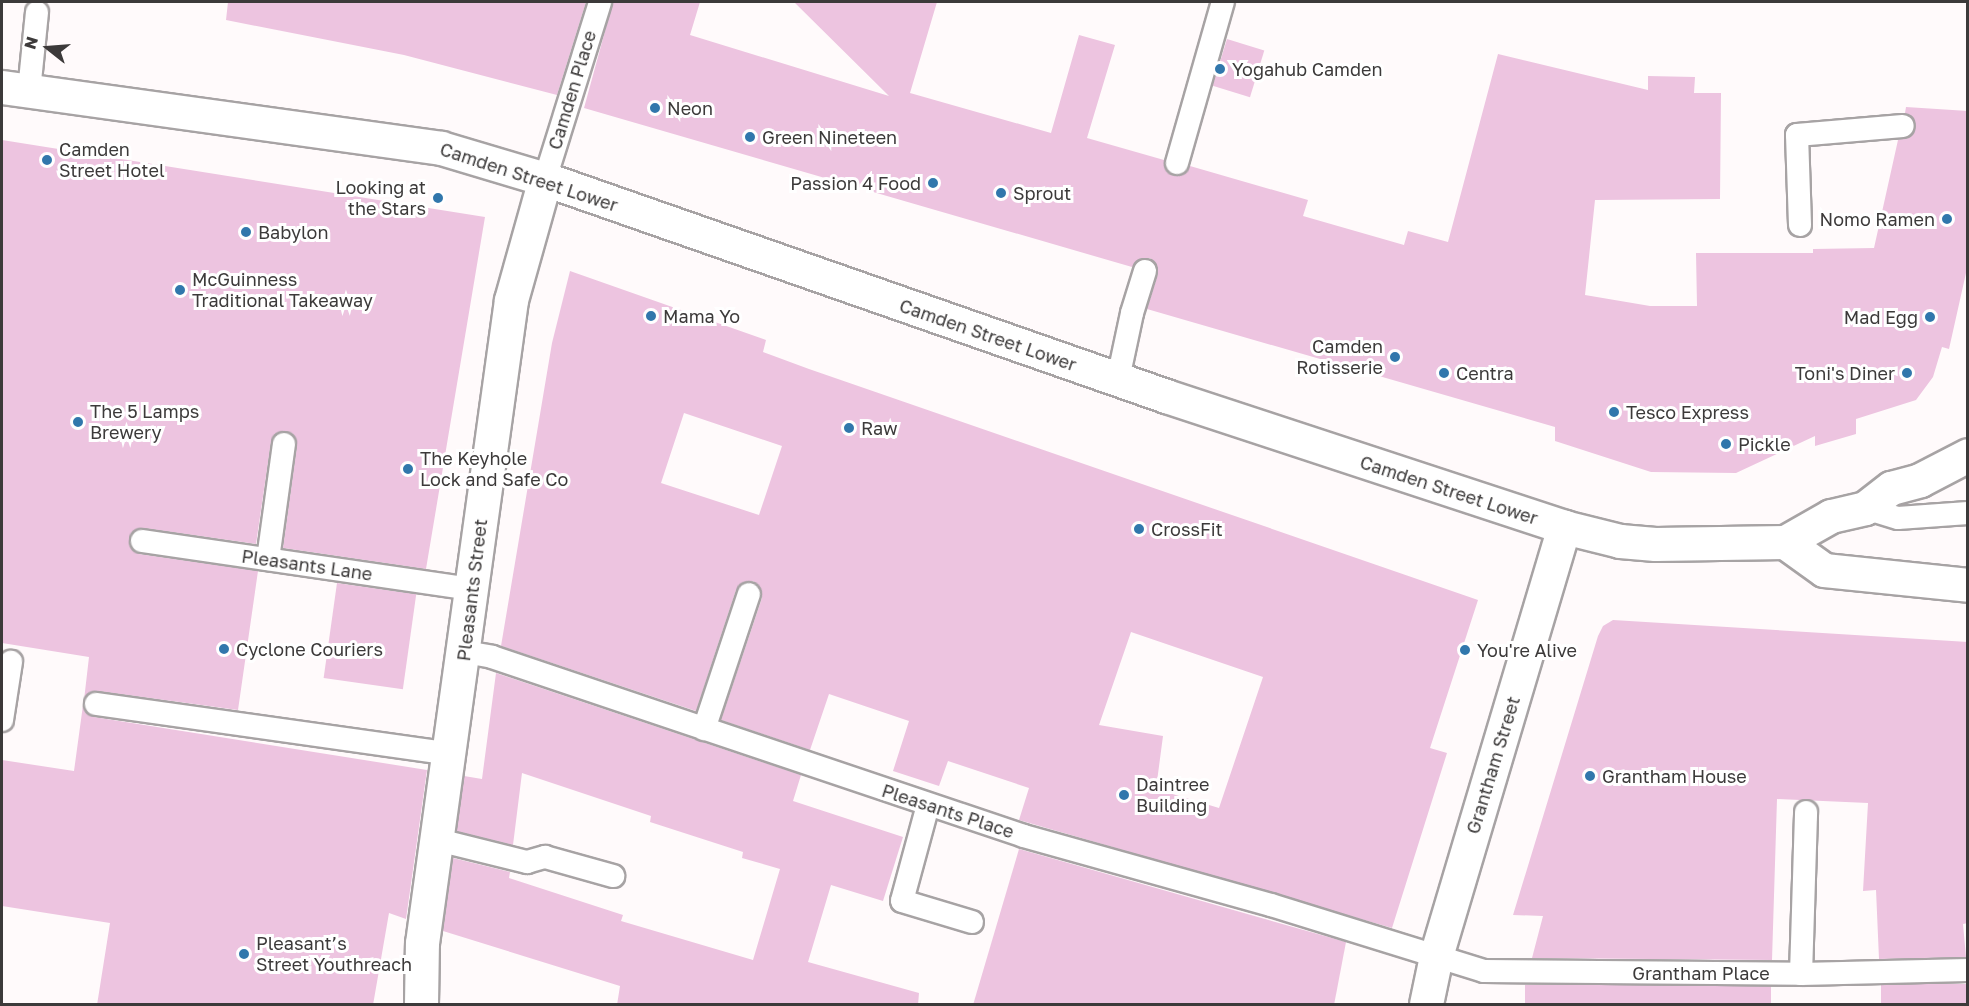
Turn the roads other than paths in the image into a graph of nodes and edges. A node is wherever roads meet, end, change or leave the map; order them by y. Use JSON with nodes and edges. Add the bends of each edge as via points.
{"nodes":[{"id":1,"x":600,"y":2,"type":"edge"},
{"id":2,"x":1222,"y":2,"type":"edge"},
{"id":3,"x":37,"y":12,"type":"dead end"},
{"id":4,"x":15,"y":89,"type":"edge"},
{"id":5,"x":1902,"y":126,"type":"dead end"},
{"id":6,"x":1177,"y":163,"type":"dead end"},
{"id":7,"x":545,"y":179,"type":"junction"},
{"id":8,"x":1800,"y":225,"type":"dead end"},
{"id":9,"x":1146,"y":271,"type":"dead end"},
{"id":10,"x":1118,"y":379,"type":"junction"},
{"id":11,"x":284,"y":444,"type":"dead end"},
{"id":12,"x":1968,"y":455,"type":"edge"},
{"id":13,"x":1865,"y":508,"type":"junction"},
{"id":14,"x":1968,"y":513,"type":"edge"},
{"id":15,"x":1564,"y":526,"type":"junction"},
{"id":16,"x":142,"y":541,"type":"dead end"},
{"id":17,"x":1785,"y":542,"type":"junction"},
{"id":18,"x":268,"y":559,"type":"junction"},
{"id":19,"x":1968,"y":585,"type":"edge"},
{"id":20,"x":472,"y":589,"type":"junction"},
{"id":21,"x":749,"y":594,"type":"dead end"},
{"id":22,"x":465,"y":652,"type":"junction"},
{"id":23,"x":11,"y":662,"type":"dead end"},
{"id":24,"x":96,"y":704,"type":"dead end"},
{"id":25,"x":2,"y":720,"type":"edge"},
{"id":26,"x":704,"y":729,"type":"junction"},
{"id":27,"x":451,"y":754,"type":"junction"},
{"id":28,"x":928,"y":805,"type":"junction"},
{"id":29,"x":1806,"y":812,"type":"dead end"},
{"id":30,"x":438,"y":840,"type":"junction"},
{"id":31,"x":613,"y":876,"type":"dead end"},
{"id":32,"x":972,"y":922,"type":"dead end"},
{"id":33,"x":1436,"y":956,"type":"junction"},
{"id":34,"x":1968,"y":970,"type":"edge"},
{"id":35,"x":1801,"y":974,"type":"junction"},
{"id":36,"x":421,"y":1005,"type":"edge"},
{"id":37,"x":1426,"y":1005,"type":"edge"}],
"edges":[{"from":1,"to":7,"type":"lane","name":"Camden Place"},
{"from":2,"to":6,"type":"lane"},
{"from":3,"to":4,"type":"lane"},
{"from":4,"to":7,"type":"main road","name":"Camden Street Lower","via":[[441,148]]},
{"from":5,"to":8,"type":"lane","via":[[1797,135]]},
{"from":7,"to":10,"type":"main road","name":"Camden Street Lower"},
{"from":7,"to":20,"type":"main road","name":"Pleasants Street","via":[[511,300]]},
{"from":9,"to":10,"type":"lane","via":[[1132,313]]},
{"from":10,"to":15,"type":"main road","name":"Camden Street Lower"},
{"from":11,"to":18,"type":"lane"},
{"from":12,"to":13,"type":"main road","via":[[1920,480],[1891,488]]},
{"from":13,"to":14,"type":"lane","via":[[1898,518]]},
{"from":13,"to":17,"type":"main road","via":[[1831,516]]},
{"from":15,"to":17,"type":"main road","name":"Camden Street Lower","via":[[1620,541],[1655,544]]},
{"from":15,"to":33,"type":"main road","name":"Grantham Street"},
{"from":16,"to":18,"type":"lane","name":"Pleasants Lane"},
{"from":17,"to":19,"type":"main road","via":[[1824,570]]},
{"from":18,"to":20,"type":"lane","name":"Pleasants Lane"},
{"from":20,"to":22,"type":"main road","name":"Pleasants Street"},
{"from":21,"to":26,"type":"lane"},
{"from":22,"to":26,"type":"lane","name":"Pleasants Place","via":[[492,657]]},
{"from":22,"to":27,"type":"main road","name":"Pleasants Street"},
{"from":23,"to":25,"type":"lane"},
{"from":24,"to":27,"type":"lane"},
{"from":26,"to":28,"type":"lane","name":"Pleasants Place"},
{"from":27,"to":30,"type":"main road","name":"Pleasants Street"},
{"from":28,"to":32,"type":"lane","via":[[902,901]]},
{"from":28,"to":33,"type":"lane","name":"Pleasants Place"},
{"from":29,"to":35,"type":"lane"},
{"from":30,"to":31,"type":"lane","via":[[527,862],[545,857]]},
{"from":30,"to":36,"type":"main road","name":"Pleasants Street","via":[[422,943]]},
{"from":33,"to":35,"type":"lane","name":"Grantham Place","via":[[1484,971]]},
{"from":33,"to":37,"type":"main road","name":"Grantham Street"},
{"from":34,"to":35,"type":"lane","name":"Grantham Place"}]}
